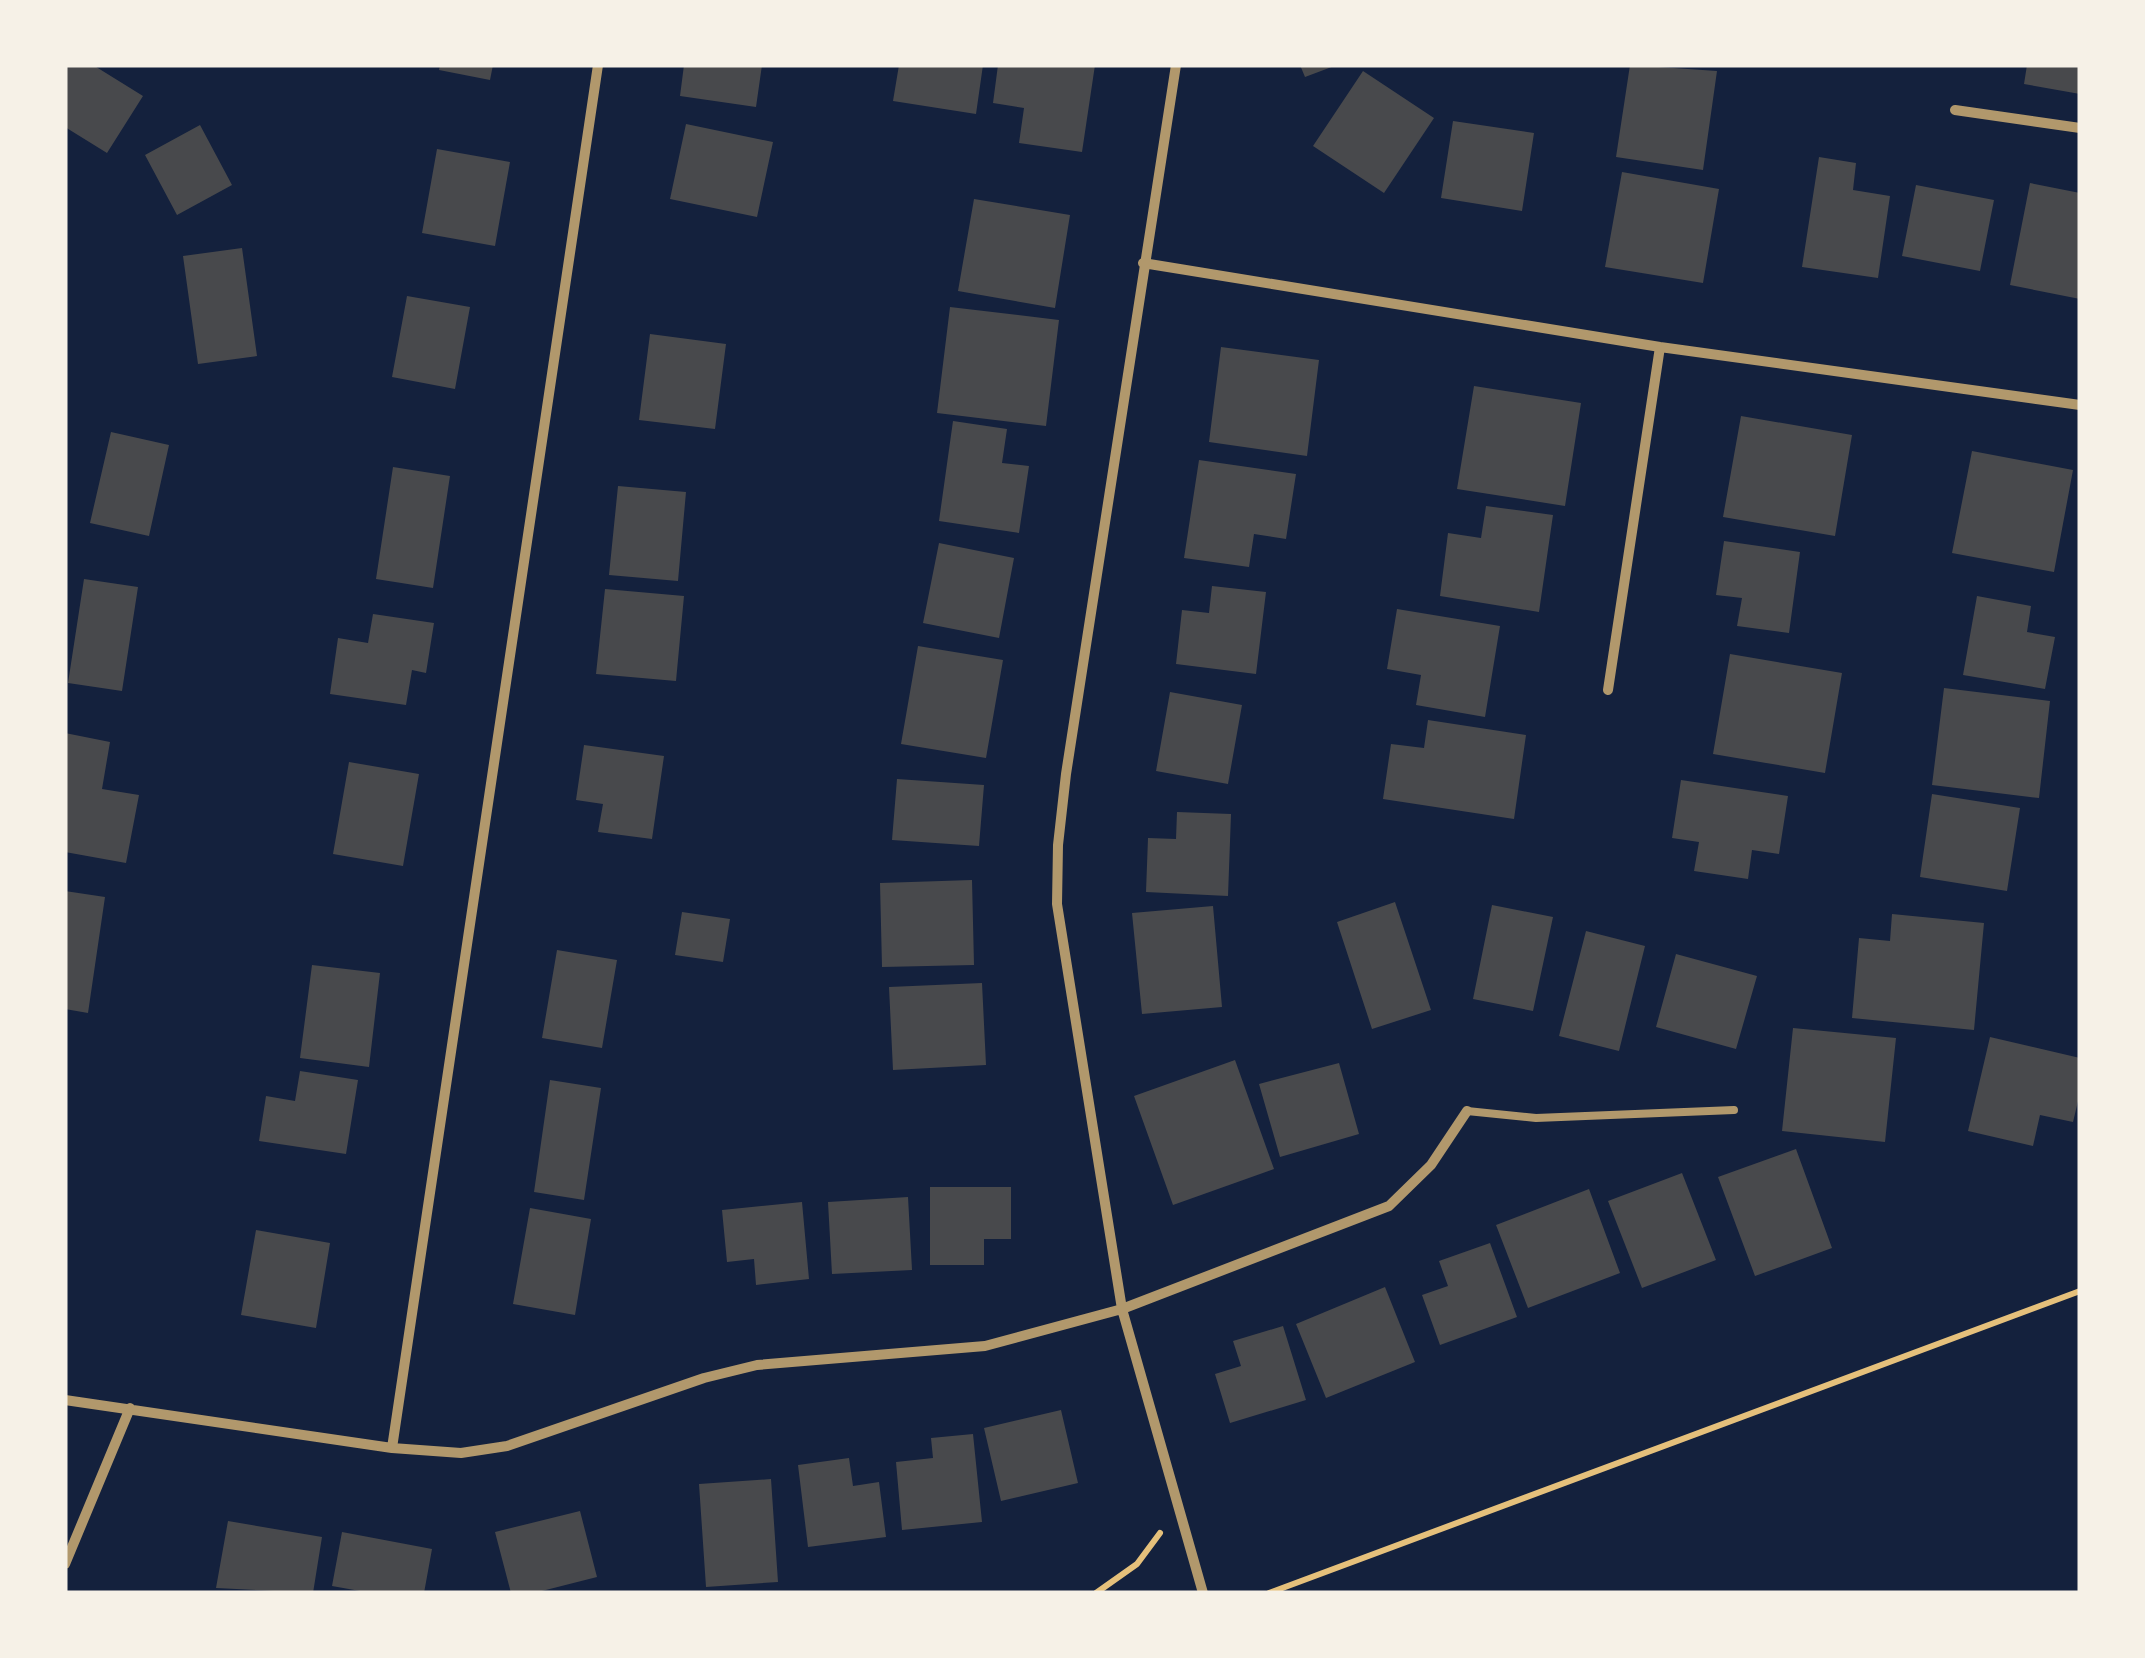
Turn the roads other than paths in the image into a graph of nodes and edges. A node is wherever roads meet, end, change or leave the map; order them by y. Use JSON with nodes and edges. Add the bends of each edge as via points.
{"nodes":[{"id":1,"x":598,"y":65,"type":"edge"},
{"id":2,"x":1176,"y":65,"type":"edge"},
{"id":3,"x":1954,"y":110,"type":"dead end"},
{"id":4,"x":2080,"y":128,"type":"edge"},
{"id":5,"x":1143,"y":263,"type":"junction"},
{"id":6,"x":1660,"y":347,"type":"junction"},
{"id":7,"x":2080,"y":405,"type":"edge"},
{"id":8,"x":1608,"y":690,"type":"dead end"},
{"id":9,"x":1734,"y":1110,"type":"dead end"},
{"id":10,"x":1468,"y":1111,"type":"joint"},
{"id":11,"x":1122,"y":1309,"type":"junction"},
{"id":12,"x":65,"y":1400,"type":"edge"},
{"id":13,"x":130,"y":1408,"type":"junction"},
{"id":14,"x":392,"y":1448,"type":"junction"},
{"id":15,"x":65,"y":1564,"type":"edge"},
{"id":16,"x":1203,"y":1593,"type":"edge"}],
"edges":[{"from":1,"to":14,"type":"street"},
{"from":2,"to":5,"type":"street"},
{"from":3,"to":4,"type":"street"},
{"from":5,"to":6,"type":"street"},
{"from":5,"to":11,"type":"street","via":[[1058,844],[1058,904]]},
{"from":6,"to":7,"type":"street"},
{"from":6,"to":8,"type":"street"},
{"from":9,"to":10,"type":"lane","via":[[1536,1118]]},
{"from":10,"to":11,"type":"street","via":[[1431,1165],[1390,1206]]},
{"from":11,"to":14,"type":"street","via":[[985,1346],[758,1365],[506,1446],[460,1453]]},
{"from":11,"to":16,"type":"street"},
{"from":12,"to":13,"type":"street"},
{"from":13,"to":14,"type":"street"},
{"from":13,"to":15,"type":"street"}]}
